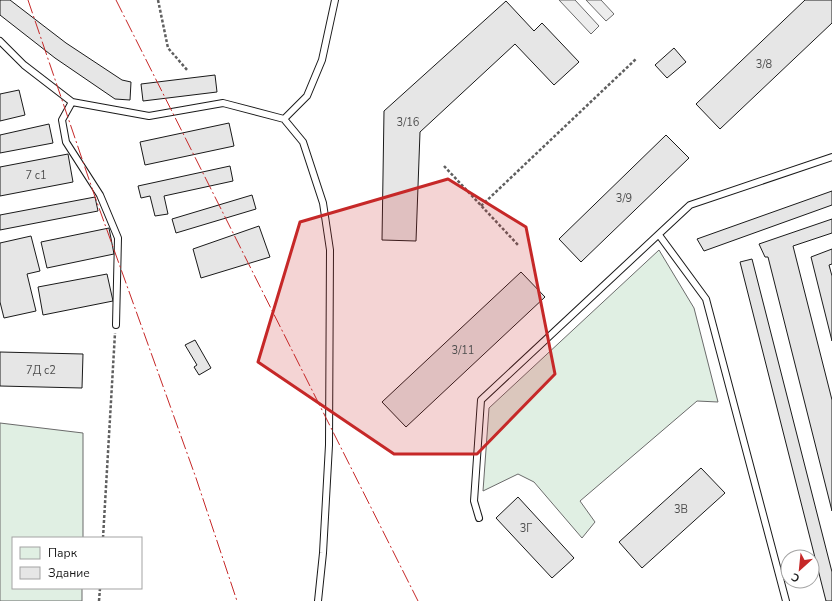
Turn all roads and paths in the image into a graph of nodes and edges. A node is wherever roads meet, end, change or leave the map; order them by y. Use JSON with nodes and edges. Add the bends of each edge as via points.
{"nodes":[{"id":1,"x":158,"y":0,"type":"edge"},
{"id":2,"x":334,"y":0,"type":"edge"},
{"id":3,"x":0,"y":41,"type":"edge"},
{"id":4,"x":636,"y":59,"type":"dead end"},
{"id":5,"x":188,"y":71,"type":"dead end"},
{"id":6,"x":72,"y":102,"type":"junction"},
{"id":7,"x":284,"y":119,"type":"junction"},
{"id":8,"x":832,"y":157,"type":"edge"},
{"id":9,"x":444,"y":166,"type":"dead end"},
{"id":10,"x":481,"y":206,"type":"junction"},
{"id":11,"x":659,"y":235,"type":"junction"},
{"id":12,"x":519,"y":246,"type":"dead end"},
{"id":13,"x":116,"y":325,"type":"joint"},
{"id":14,"x":479,"y":518,"type":"dead end"},
{"id":15,"x":103,"y":537,"type":"edge"},
{"id":16,"x":100,"y":589,"type":"edge"},
{"id":17,"x":99,"y":601,"type":"edge"},
{"id":18,"x":318,"y":601,"type":"edge"},
{"id":19,"x":786,"y":601,"type":"edge"}],
"edges":[{"from":1,"to":5,"type":"path","via":[[168,48]]},
{"from":2,"to":7,"type":"lane","via":[[322,60],[307,96]]},
{"from":3,"to":6,"type":"lane","via":[[24,65]]},
{"from":4,"to":10,"type":"path"},
{"from":6,"to":7,"type":"lane","via":[[149,116],[223,103]]},
{"from":6,"to":13,"type":"lane","via":[[62,120],[66,142],[100,195],[118,238]]},
{"from":7,"to":18,"type":"lane","via":[[303,142],[322,203],[330,250],[329,445]]},
{"from":8,"to":11,"type":"lane","via":[[690,205]]},
{"from":9,"to":10,"type":"path"},
{"from":10,"to":12,"type":"path"},
{"from":11,"to":14,"type":"lane","via":[[481,400],[474,501]]},
{"from":11,"to":19,"type":"lane","via":[[706,299]]},
{"from":13,"to":15,"type":"path"},
{"from":16,"to":17,"type":"path"}]}
